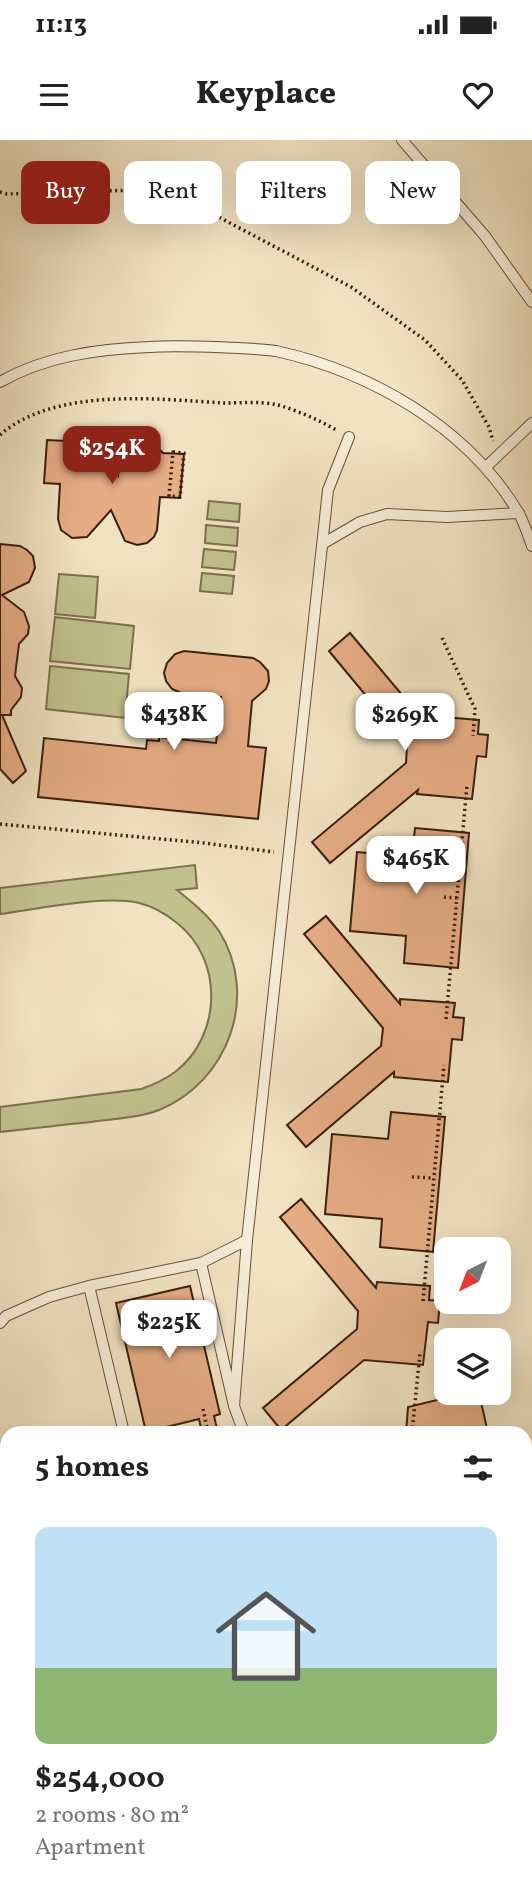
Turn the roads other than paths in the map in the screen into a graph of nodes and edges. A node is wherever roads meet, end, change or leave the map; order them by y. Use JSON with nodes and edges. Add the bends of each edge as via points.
{"nodes":[{"id":1,"x":402,"y":140,"type":"edge"},
{"id":2,"x":532,"y":302,"type":"edge"},
{"id":3,"x":0,"y":382,"type":"edge"},
{"id":4,"x":532,"y":423,"type":"edge"},
{"id":5,"x":349,"y":437,"type":"road end"},
{"id":6,"x":486,"y":467,"type":"junction"},
{"id":7,"x":519,"y":513,"type":"junction"},
{"id":8,"x":324,"y":543,"type":"junction"},
{"id":9,"x":532,"y":546,"type":"edge"},
{"id":10,"x":247,"y":1240,"type":"junction"},
{"id":11,"x":201,"y":1264,"type":"junction"},
{"id":12,"x":89,"y":1286,"type":"junction"},
{"id":13,"x":0,"y":1324,"type":"edge"},
{"id":14,"x":234,"y":1406,"type":"junction"},
{"id":15,"x":122,"y":1426,"type":"edge"},
{"id":16,"x":241,"y":1426,"type":"edge"}],
"edges":[{"from":1,"to":2,"type":"lane","via":[[485,236]]},
{"from":3,"to":6,"type":"lane","via":[[59,359],[106,349],[182,345],[273,351],[324,364],[369,383],[430,418]]},
{"from":4,"to":6,"type":"lane"},
{"from":5,"to":8,"type":"lane","via":[[328,490]]},
{"from":6,"to":7,"type":"lane"},
{"from":7,"to":8,"type":"lane","via":[[387,514],[360,522]]},
{"from":7,"to":9,"type":"lane"},
{"from":8,"to":10,"type":"lane"},
{"from":10,"to":11,"type":"lane"},
{"from":10,"to":14,"type":"lane"},
{"from":11,"to":12,"type":"lane"},
{"from":11,"to":14,"type":"lane"},
{"from":12,"to":13,"type":"lane","via":[[49,1297],[6,1316]]},
{"from":12,"to":15,"type":"lane"},
{"from":14,"to":16,"type":"lane"}]}
